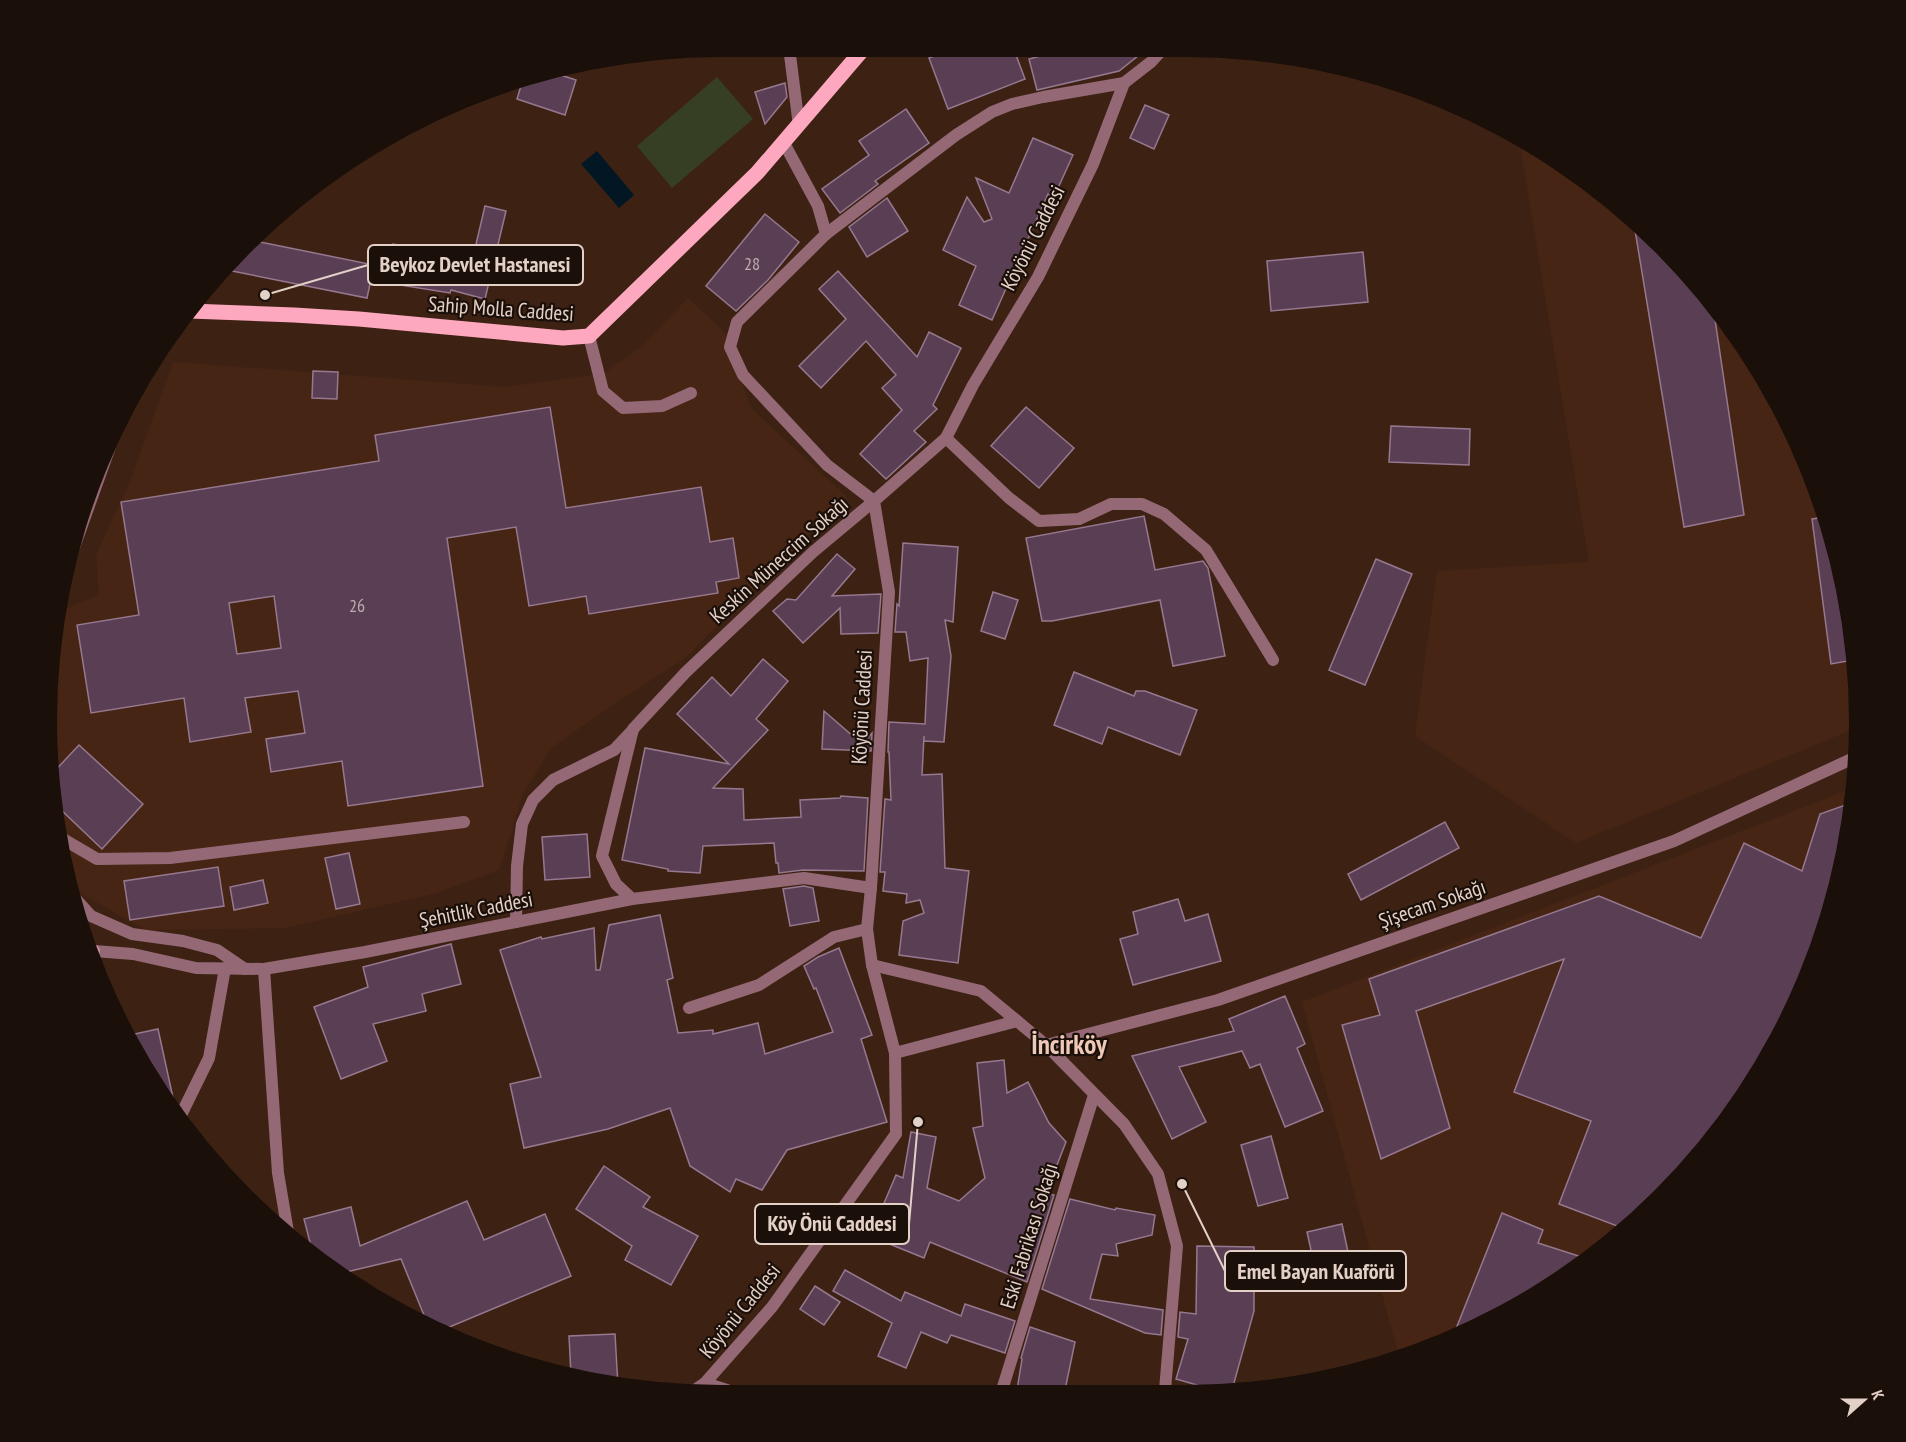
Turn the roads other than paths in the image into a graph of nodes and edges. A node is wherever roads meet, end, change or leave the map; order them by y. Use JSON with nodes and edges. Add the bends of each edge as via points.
{"nodes":[{"id":1,"x":790,"y":57,"type":"edge"},
{"id":2,"x":857,"y":57,"type":"edge"},
{"id":3,"x":1156,"y":57,"type":"edge"},
{"id":4,"x":1124,"y":83,"type":"junction"},
{"id":5,"x":799,"y":126,"type":"junction"},
{"id":6,"x":784,"y":143,"type":"junction"},
{"id":7,"x":826,"y":234,"type":"junction"},
{"id":8,"x":199,"y":311,"type":"edge"},
{"id":9,"x":589,"y":336,"type":"junction"},
{"id":10,"x":691,"y":393,"type":"dead end"},
{"id":11,"x":946,"y":438,"type":"junction"},
{"id":12,"x":874,"y":501,"type":"junction"},
{"id":13,"x":1273,"y":660,"type":"dead end"},
{"id":14,"x":633,"y":729,"type":"junction"},
{"id":15,"x":1848,"y":761,"type":"edge"},
{"id":16,"x":464,"y":822,"type":"dead end"},
{"id":17,"x":69,"y":842,"type":"edge"},
{"id":18,"x":871,"y":888,"type":"junction"},
{"id":19,"x":632,"y":899,"type":"junction"},
{"id":20,"x":85,"y":909,"type":"edge"},
{"id":21,"x":516,"y":922,"type":"junction"},
{"id":22,"x":867,"y":929,"type":"junction"},
{"id":23,"x":98,"y":950,"type":"edge"},
{"id":24,"x":872,"y":965,"type":"junction"},
{"id":25,"x":225,"y":968,"type":"junction"},
{"id":26,"x":245,"y":969,"type":"junction"},
{"id":27,"x":264,"y":969,"type":"junction"},
{"id":28,"x":689,"y":1008,"type":"dead end"},
{"id":29,"x":1017,"y":1021,"type":"junction"},
{"id":30,"x":1046,"y":1045,"type":"junction"},
{"id":31,"x":895,"y":1053,"type":"junction"},
{"id":32,"x":1094,"y":1095,"type":"junction"},
{"id":33,"x":183,"y":1110,"type":"edge"},
{"id":34,"x":286,"y":1223,"type":"edge"},
{"id":35,"x":701,"y":1385,"type":"edge"},
{"id":36,"x":1004,"y":1385,"type":"edge"},
{"id":37,"x":1165,"y":1385,"type":"edge"}],
"edges":[{"from":1,"to":5,"type":"street"},
{"from":2,"to":5,"type":"main road","name":"Sahip Molla Caddesi"},
{"from":3,"to":4,"type":"street"},
{"from":4,"to":7,"type":"street","name":"Keskin Müneccim Sokağı","via":[[1043,97],[992,112]]},
{"from":4,"to":11,"type":"street","name":"Köyönü Caddesi","via":[[1094,164],[1038,277]]},
{"from":5,"to":6,"type":"main road","name":"Sahip Molla Caddesi"},
{"from":6,"to":7,"type":"street","via":[[818,206]]},
{"from":6,"to":9,"type":"main road","name":"Sahip Molla Caddesi"},
{"from":7,"to":12,"type":"street","name":"Keskin Müneccim Sokağı","via":[[737,322],[730,347],[743,375],[819,457]]},
{"from":8,"to":9,"type":"main road","name":"Sahip Molla Caddesi","via":[[294,315],[563,338]]},
{"from":9,"to":10,"type":"street","via":[[603,391],[623,408],[662,406]]},
{"from":11,"to":12,"type":"street","name":"Köyönü Caddesi"},
{"from":11,"to":13,"type":"street","via":[[1009,498],[1040,520],[1079,519],[1111,504],[1142,504],[1164,514],[1206,550]]},
{"from":12,"to":14,"type":"street","name":"Keskin Müneccim Sokağı","via":[[813,552],[686,672]]},
{"from":12,"to":18,"type":"street","name":"Köyönü Caddesi","via":[[889,592]]},
{"from":14,"to":19,"type":"street","name":"Keskin Müneccim Sokağı","via":[[602,856],[616,884]]},
{"from":14,"to":21,"type":"street","name":"Keskin Müneccim Sokağı","via":[[614,750],[553,780],[533,800],[522,824]]},
{"from":15,"to":30,"type":"street","name":"Şişecam Sokağı","via":[[1674,841],[1218,1000]]},
{"from":16,"to":17,"type":"street","via":[[170,858],[97,859]]},
{"from":18,"to":19,"type":"street","name":"Şehitlik Caddesi","via":[[804,878]]},
{"from":18,"to":22,"type":"street","name":"Köyönü Caddesi"},
{"from":19,"to":21,"type":"street","name":"Şehitlik Caddesi"},
{"from":20,"to":26,"type":"street","via":[[91,916],[132,934],[217,950]]},
{"from":21,"to":27,"type":"street","name":"Şehitlik Caddesi"},
{"from":22,"to":24,"type":"street","name":"Köyönü Caddesi"},
{"from":22,"to":28,"type":"street","via":[[834,937],[759,985]]},
{"from":23,"to":25,"type":"street","name":"Şehitlik Caddesi","via":[[196,968]]},
{"from":24,"to":29,"type":"street","via":[[981,991]]},
{"from":24,"to":31,"type":"street","name":"Köyönü Caddesi"},
{"from":25,"to":26,"type":"street","name":"Şehitlik Caddesi"},
{"from":25,"to":33,"type":"street","via":[[209,1059]]},
{"from":26,"to":27,"type":"street","name":"Şehitlik Caddesi"},
{"from":27,"to":34,"type":"street","via":[[278,1173]]},
{"from":29,"to":30,"type":"street"},
{"from":29,"to":31,"type":"street"},
{"from":30,"to":32,"type":"street"},
{"from":31,"to":35,"type":"street","name":"Köyönü Caddesi","via":[[896,1134],[772,1307]]},
{"from":32,"to":36,"type":"street","name":"Eski Fabrikası Sokağı"},
{"from":32,"to":37,"type":"street","via":[[1124,1124],[1158,1174],[1177,1246]]}]}
